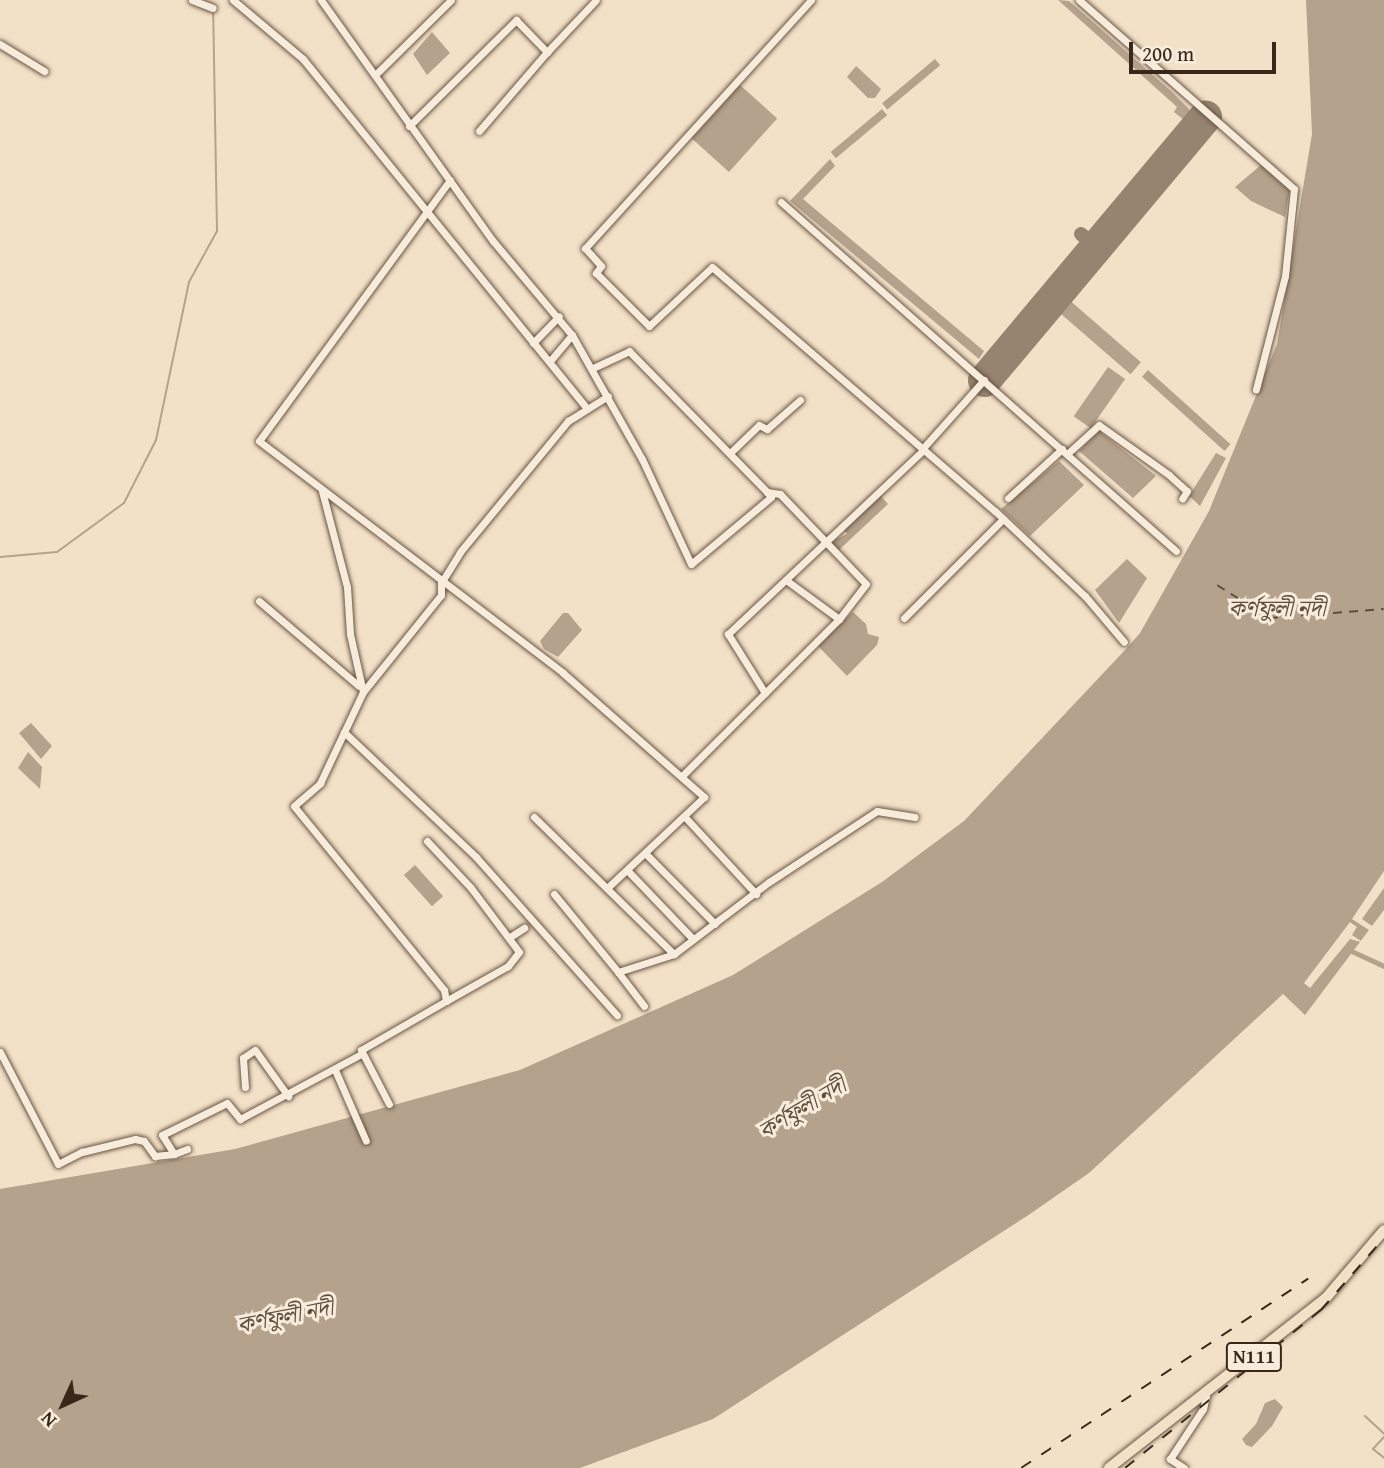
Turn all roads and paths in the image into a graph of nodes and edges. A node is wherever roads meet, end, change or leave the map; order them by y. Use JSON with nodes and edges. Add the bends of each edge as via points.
{"nodes":[{"id":1,"x":192,"y":0,"type":"edge"},
{"id":2,"x":233,"y":0,"type":"edge"},
{"id":3,"x":321,"y":0,"type":"edge"},
{"id":4,"x":452,"y":0,"type":"edge"},
{"id":5,"x":596,"y":0,"type":"edge"},
{"id":6,"x":811,"y":0,"type":"edge"},
{"id":7,"x":1079,"y":0,"type":"edge"},
{"id":8,"x":213,"y":8,"type":"dead end"},
{"id":9,"x":0,"y":44,"type":"edge"},
{"id":10,"x":547,"y":52,"type":"junction"},
{"id":11,"x":44,"y":71,"type":"dead end"},
{"id":12,"x":376,"y":74,"type":"junction"},
{"id":13,"x":409,"y":127,"type":"junction"},
{"id":14,"x":479,"y":131,"type":"dead end"},
{"id":15,"x":450,"y":180,"type":"junction"},
{"id":16,"x":781,"y":202,"type":"dead end"},
{"id":17,"x":427,"y":208,"type":"junction"},
{"id":18,"x":559,"y":316,"type":"junction"},
{"id":19,"x":572,"y":335,"type":"junction"},
{"id":20,"x":533,"y":343,"type":"junction"},
{"id":21,"x":550,"y":361,"type":"junction"},
{"id":22,"x":593,"y":368,"type":"junction"},
{"id":23,"x":984,"y":380,"type":"junction"},
{"id":24,"x":1256,"y":388,"type":"dead end"},
{"id":25,"x":608,"y":396,"type":"junction"},
{"id":26,"x":800,"y":400,"type":"dead end"},
{"id":27,"x":587,"y":408,"type":"junction"},
{"id":28,"x":923,"y":449,"type":"junction"},
{"id":29,"x":1065,"y":452,"type":"junction"},
{"id":30,"x":730,"y":453,"type":"junction"},
{"id":31,"x":322,"y":489,"type":"junction"},
{"id":32,"x":767,"y":492,"type":"junction"},
{"id":33,"x":1008,"y":498,"type":"dead end"},
{"id":34,"x":1182,"y":499,"type":"dead end"},
{"id":35,"x":1003,"y":519,"type":"junction"},
{"id":36,"x":828,"y":543,"type":"junction"},
{"id":37,"x":1176,"y":551,"type":"dead end"},
{"id":38,"x":786,"y":580,"type":"junction"},
{"id":39,"x":441,"y":583,"type":"junction"},
{"id":40,"x":259,"y":601,"type":"dead end"},
{"id":41,"x":904,"y":618,"type":"dead end"},
{"id":42,"x":839,"y":619,"type":"junction"},
{"id":43,"x":1124,"y":642,"type":"dead end"},
{"id":44,"x":361,"y":689,"type":"junction"},
{"id":45,"x":765,"y":693,"type":"junction"},
{"id":46,"x":344,"y":732,"type":"junction"},
{"id":47,"x":683,"y":775,"type":"junction"},
{"id":48,"x":534,"y":817,"type":"dead end"},
{"id":49,"x":684,"y":817,"type":"junction"},
{"id":50,"x":915,"y":817,"type":"dead end"},
{"id":51,"x":427,"y":841,"type":"dead end"},
{"id":52,"x":646,"y":854,"type":"junction"},
{"id":53,"x":628,"y":871,"type":"junction"},
{"id":54,"x":608,"y":887,"type":"junction"},
{"id":55,"x":554,"y":894,"type":"dead end"},
{"id":56,"x":756,"y":894,"type":"junction"},
{"id":57,"x":715,"y":924,"type":"junction"},
{"id":58,"x":524,"y":928,"type":"dead end"},
{"id":59,"x":510,"y":937,"type":"junction"},
{"id":60,"x":693,"y":939,"type":"junction"},
{"id":61,"x":674,"y":954,"type":"junction"},
{"id":62,"x":618,"y":972,"type":"junction"},
{"id":63,"x":446,"y":1001,"type":"junction"},
{"id":64,"x":644,"y":1006,"type":"dead end"},
{"id":65,"x":617,"y":1015,"type":"dead end"},
{"id":66,"x":0,"y":1052,"type":"edge"},
{"id":67,"x":361,"y":1054,"type":"junction"},
{"id":68,"x":335,"y":1070,"type":"junction"},
{"id":69,"x":245,"y":1087,"type":"dead end"},
{"id":70,"x":288,"y":1096,"type":"junction"},
{"id":71,"x":388,"y":1104,"type":"dead end"},
{"id":72,"x":366,"y":1141,"type":"dead end"},
{"id":73,"x":187,"y":1149,"type":"dead end"},
{"id":74,"x":174,"y":1154,"type":"junction"},
{"id":75,"x":1384,"y":1230,"type":"edge"},
{"id":76,"x":1206,"y":1396,"type":"junction"},
{"id":77,"x":1109,"y":1468,"type":"edge"},
{"id":78,"x":1185,"y":1468,"type":"edge"}],
"edges":[{"from":1,"to":8,"type":"street"},
{"from":2,"to":17,"type":"street","via":[[303,59]]},
{"from":3,"to":12,"type":"street"},
{"from":4,"to":12,"type":"street"},
{"from":5,"to":10,"type":"street"},
{"from":6,"to":28,"type":"street","via":[[585,248],[601,266],[596,273],[649,326],[712,267]]},
{"from":7,"to":24,"type":"street","via":[[1294,189],[1285,276]]},
{"from":9,"to":11,"type":"street"},
{"from":10,"to":13,"type":"street","via":[[516,20]]},
{"from":10,"to":14,"type":"street"},
{"from":12,"to":13,"type":"street"},
{"from":13,"to":15,"type":"street"},
{"from":15,"to":17,"type":"street"},
{"from":15,"to":18,"type":"street","via":[[528,285]]},
{"from":16,"to":23,"type":"street"},
{"from":17,"to":20,"type":"street"},
{"from":17,"to":31,"type":"street","via":[[259,441]]},
{"from":18,"to":19,"type":"street"},
{"from":18,"to":20,"type":"street"},
{"from":19,"to":21,"type":"street"},
{"from":19,"to":22,"type":"street"},
{"from":20,"to":21,"type":"street"},
{"from":21,"to":27,"type":"street"},
{"from":22,"to":25,"type":"street"},
{"from":22,"to":30,"type":"street","via":[[629,351]]},
{"from":23,"to":28,"type":"street"},
{"from":23,"to":29,"type":"street"},
{"from":25,"to":27,"type":"street"},
{"from":25,"to":32,"type":"street","via":[[691,564],[771,497]]},
{"from":26,"to":30,"type":"street","via":[[767,429],[759,425]]},
{"from":27,"to":39,"type":"street","via":[[568,421],[460,552]]},
{"from":28,"to":35,"type":"street"},
{"from":28,"to":36,"type":"street"},
{"from":29,"to":33,"type":"street"},
{"from":29,"to":34,"type":"street","via":[[1099,425],[1178,483],[1186,491]]},
{"from":29,"to":37,"type":"street"},
{"from":30,"to":32,"type":"street"},
{"from":31,"to":39,"type":"street"},
{"from":31,"to":44,"type":"street","via":[[347,587]]},
{"from":32,"to":36,"type":"street","via":[[780,494]]},
{"from":35,"to":41,"type":"street"},
{"from":35,"to":43,"type":"street","via":[[1085,596]]},
{"from":36,"to":38,"type":"street"},
{"from":36,"to":42,"type":"street","via":[[866,584]]},
{"from":38,"to":42,"type":"street"},
{"from":38,"to":45,"type":"street","via":[[728,634]]},
{"from":39,"to":44,"type":"street","via":[[441,595]]},
{"from":39,"to":47,"type":"street","via":[[563,673]]},
{"from":40,"to":44,"type":"street"},
{"from":42,"to":45,"type":"street"},
{"from":44,"to":46,"type":"street"},
{"from":45,"to":47,"type":"street"},
{"from":46,"to":63,"type":"street","via":[[320,783],[294,806],[444,990]]},
{"from":46,"to":65,"type":"street","via":[[476,857]]},
{"from":47,"to":49,"type":"street","via":[[704,797]]},
{"from":48,"to":54,"type":"street"},
{"from":49,"to":52,"type":"street"},
{"from":49,"to":56,"type":"street"},
{"from":50,"to":56,"type":"street","via":[[877,811]]},
{"from":51,"to":59,"type":"street"},
{"from":52,"to":53,"type":"street"},
{"from":52,"to":57,"type":"street"},
{"from":53,"to":54,"type":"street"},
{"from":53,"to":60,"type":"street"},
{"from":54,"to":61,"type":"street"},
{"from":55,"to":62,"type":"street"},
{"from":56,"to":57,"type":"street"},
{"from":57,"to":60,"type":"street"},
{"from":58,"to":59,"type":"street"},
{"from":59,"to":63,"type":"street","via":[[519,952],[508,966]]},
{"from":60,"to":61,"type":"street"},
{"from":61,"to":62,"type":"street"},
{"from":62,"to":64,"type":"street"},
{"from":63,"to":67,"type":"street","via":[[368,1043]]},
{"from":66,"to":74,"type":"street","via":[[58,1164],[82,1152],[135,1139],[144,1141],[155,1156]]},
{"from":67,"to":68,"type":"street"},
{"from":67,"to":71,"type":"street"},
{"from":68,"to":70,"type":"street"},
{"from":68,"to":72,"type":"street"},
{"from":69,"to":70,"type":"street","via":[[243,1058],[256,1050]]},
{"from":70,"to":74,"type":"street","via":[[240,1119],[227,1102],[177,1127],[162,1135]]},
{"from":73,"to":74,"type":"street"},
{"from":75,"to":76,"type":"highway","number":"N111","via":[[1326,1298]]},
{"from":76,"to":77,"type":"highway","number":"N111"},
{"from":76,"to":78,"type":"street","via":[[1203,1409],[1170,1459]]}]}
